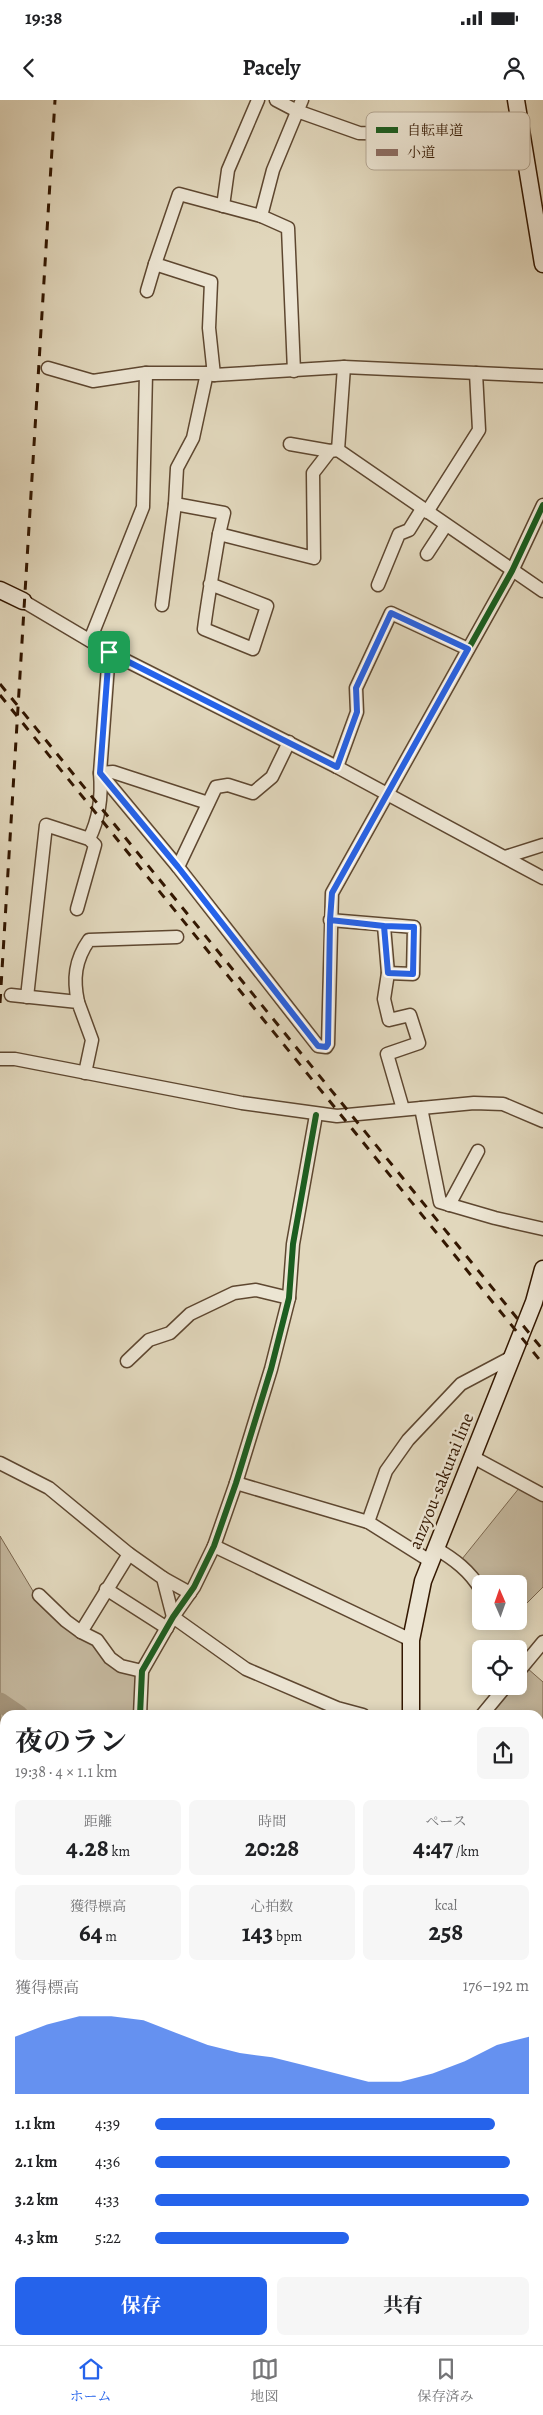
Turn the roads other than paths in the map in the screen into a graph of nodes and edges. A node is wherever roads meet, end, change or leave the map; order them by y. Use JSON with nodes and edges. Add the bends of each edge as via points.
{"nodes":[{"id":1,"x":258,"y":100,"type":"edge"},
{"id":2,"x":276,"y":100,"type":"edge"},
{"id":3,"x":300,"y":106,"type":"edge"},
{"id":4,"x":366,"y":133,"type":"edge"},
{"id":5,"x":528,"y":170,"type":"edge"},
{"id":6,"x":223,"y":206,"type":"junction"},
{"id":7,"x":261,"y":216,"type":"junction"},
{"id":8,"x":155,"y":264,"type":"junction"},
{"id":9,"x":543,"y":264,"type":"edge"},
{"id":10,"x":147,"y":292,"type":"dead end"},
{"id":11,"x":344,"y":367,"type":"junction"},
{"id":12,"x":48,"y":368,"type":"dead end"},
{"id":13,"x":294,"y":372,"type":"junction"},
{"id":14,"x":146,"y":373,"type":"junction"},
{"id":15,"x":476,"y":373,"type":"junction"},
{"id":16,"x":210,"y":374,"type":"junction"},
{"id":17,"x":543,"y":376,"type":"edge"},
{"id":18,"x":290,"y":444,"type":"dead end"},
{"id":19,"x":334,"y":450,"type":"junction"},
{"id":20,"x":175,"y":504,"type":"junction"},
{"id":21,"x":543,"y":505,"type":"edge"},
{"id":22,"x":425,"y":510,"type":"junction"},
{"id":23,"x":446,"y":525,"type":"junction"},
{"id":24,"x":219,"y":534,"type":"junction"},
{"id":25,"x":427,"y":554,"type":"dead end"},
{"id":26,"x":512,"y":571,"type":"junction"},
{"id":27,"x":210,"y":584,"type":"junction"},
{"id":28,"x":378,"y":585,"type":"dead end"},
{"id":29,"x":0,"y":590,"type":"edge"},
{"id":30,"x":543,"y":591,"type":"edge"},
{"id":31,"x":24,"y":601,"type":"joint"},
{"id":32,"x":162,"y":605,"type":"dead end"},
{"id":33,"x":90,"y":640,"type":"junction"},
{"id":34,"x":468,"y":649,"type":"junction"},
{"id":35,"x":109,"y":652,"type":"junction"},
{"id":36,"x":289,"y":742,"type":"junction"},
{"id":37,"x":337,"y":767,"type":"junction"},
{"id":38,"x":100,"y":773,"type":"junction"},
{"id":39,"x":388,"y":795,"type":"junction"},
{"id":40,"x":208,"y":803,"type":"junction"},
{"id":41,"x":89,"y":839,"type":"junction"},
{"id":42,"x":543,"y":845,"type":"edge"},
{"id":43,"x":505,"y":857,"type":"junction"},
{"id":44,"x":178,"y":867,"type":"junction"},
{"id":45,"x":543,"y":878,"type":"edge"},
{"id":46,"x":77,"y":909,"type":"dead end"},
{"id":47,"x":330,"y":920,"type":"junction"},
{"id":48,"x":384,"y":926,"type":"junction"},
{"id":49,"x":177,"y":938,"type":"dead end"},
{"id":50,"x":388,"y":973,"type":"junction"},
{"id":51,"x":11,"y":995,"type":"dead end"},
{"id":52,"x":27,"y":997,"type":"junction"},
{"id":53,"x":78,"y":1002,"type":"junction"},
{"id":54,"x":0,"y":1059,"type":"edge"},
{"id":55,"x":85,"y":1073,"type":"junction"},
{"id":56,"x":421,"y":1108,"type":"junction"},
{"id":57,"x":403,"y":1109,"type":"junction"},
{"id":58,"x":316,"y":1115,"type":"junction"},
{"id":59,"x":543,"y":1121,"type":"edge"},
{"id":60,"x":478,"y":1151,"type":"dead end"},
{"id":61,"x":449,"y":1205,"type":"junction"},
{"id":62,"x":543,"y":1229,"type":"edge"},
{"id":63,"x":543,"y":1270,"type":"edge"},
{"id":64,"x":288,"y":1298,"type":"junction"},
{"id":65,"x":512,"y":1358,"type":"junction"},
{"id":66,"x":127,"y":1361,"type":"dead end"},
{"id":67,"x":471,"y":1456,"type":"junction"},
{"id":68,"x":0,"y":1463,"type":"edge"},
{"id":69,"x":236,"y":1483,"type":"junction"},
{"id":70,"x":543,"y":1495,"type":"edge"},
{"id":71,"x":368,"y":1522,"type":"junction"},
{"id":72,"x":214,"y":1546,"type":"junction"},
{"id":73,"x":130,"y":1554,"type":"junction"},
{"id":74,"x":433,"y":1554,"type":"junction"},
{"id":75,"x":472,"y":1576,"type":"edge"},
{"id":76,"x":163,"y":1578,"type":"junction"},
{"id":77,"x":106,"y":1589,"type":"junction"},
{"id":78,"x":190,"y":1593,"type":"junction"},
{"id":79,"x":40,"y":1595,"type":"dead end"},
{"id":80,"x":170,"y":1623,"type":"junction"},
{"id":81,"x":81,"y":1632,"type":"junction"},
{"id":82,"x":411,"y":1640,"type":"junction"},
{"id":83,"x":543,"y":1642,"type":"edge"},
{"id":84,"x":527,"y":1661,"type":"edge"},
{"id":85,"x":142,"y":1671,"type":"junction"},
{"id":86,"x":499,"y":1695,"type":"edge"},
{"id":87,"x":140,"y":1710,"type":"edge"},
{"id":88,"x":344,"y":1710,"type":"edge"},
{"id":89,"x":411,"y":1710,"type":"edge"},
{"id":90,"x":486,"y":1710,"type":"edge"}],
"edges":[{"from":1,"to":6,"type":"street","via":[[228,170]]},
{"from":2,"to":3,"type":"street"},
{"from":3,"to":4,"type":"street","via":[[359,133]]},
{"from":3,"to":7,"type":"street","via":[[273,170]]},
{"from":5,"to":9,"type":"main road"},
{"from":6,"to":7,"type":"street"},
{"from":6,"to":8,"type":"street","via":[[179,194]]},
{"from":7,"to":13,"type":"street","via":[[288,228]]},
{"from":8,"to":10,"type":"street"},
{"from":8,"to":16,"type":"street","via":[[211,282]]},
{"from":11,"to":13,"type":"street"},
{"from":11,"to":15,"type":"street"},
{"from":11,"to":19,"type":"street"},
{"from":12,"to":14,"type":"street","via":[[93,381]]},
{"from":13,"to":16,"type":"street"},
{"from":14,"to":16,"type":"street"},
{"from":14,"to":33,"type":"street","via":[[143,507]]},
{"from":15,"to":17,"type":"street"},
{"from":15,"to":22,"type":"street","via":[[479,430]]},
{"from":16,"to":20,"type":"street","via":[[193,438],[177,468]]},
{"from":18,"to":19,"type":"street"},
{"from":19,"to":22,"type":"street"},
{"from":19,"to":24,"type":"street","via":[[313,473],[314,558]]},
{"from":20,"to":24,"type":"street","via":[[224,513]]},
{"from":20,"to":32,"type":"street"},
{"from":21,"to":26,"type":"street"},
{"from":22,"to":23,"type":"street"},
{"from":22,"to":28,"type":"street","via":[[410,530],[399,534]]},
{"from":23,"to":25,"type":"street"},
{"from":23,"to":26,"type":"street"},
{"from":24,"to":27,"type":"street"},
{"from":26,"to":30,"type":"street"},
{"from":26,"to":34,"type":"street"},
{"from":27,"to":27,"type":"street","via":[[204,628],[253,650],[267,606]]},
{"from":29,"to":31,"type":"main road"},
{"from":31,"to":33,"type":"street"},
{"from":33,"to":35,"type":"street"},
{"from":34,"to":37,"type":"street","via":[[391,613],[356,688],[357,712]]},
{"from":34,"to":39,"type":"street"},
{"from":35,"to":36,"type":"street"},
{"from":35,"to":38,"type":"street"},
{"from":36,"to":37,"type":"street"},
{"from":36,"to":40,"type":"street","via":[[272,777],[253,793],[228,785],[216,787]]},
{"from":37,"to":39,"type":"street"},
{"from":38,"to":40,"type":"street","via":[[113,772]]},
{"from":38,"to":41,"type":"street","via":[[96,826]]},
{"from":38,"to":44,"type":"street"},
{"from":39,"to":43,"type":"street"},
{"from":39,"to":47,"type":"street","via":[[332,893]]},
{"from":40,"to":44,"type":"street"},
{"from":41,"to":46,"type":"street","via":[[94,845]]},
{"from":41,"to":52,"type":"street","via":[[46,826]]},
{"from":42,"to":43,"type":"street"},
{"from":43,"to":45,"type":"street"},
{"from":44,"to":47,"type":"street","via":[[322,1048],[328,1044]]},
{"from":47,"to":48,"type":"street"},
{"from":48,"to":50,"type":"street"},
{"from":48,"to":50,"type":"street","via":[[414,927],[413,974]]},
{"from":49,"to":53,"type":"street","via":[[89,940],[79,954],[74,986]]},
{"from":50,"to":57,"type":"street","via":[[384,999],[390,1020],[410,1015],[419,1043],[388,1054]]},
{"from":51,"to":52,"type":"street"},
{"from":52,"to":53,"type":"street"},
{"from":53,"to":55,"type":"street","via":[[92,1040]]},
{"from":54,"to":55,"type":"street","via":[[16,1059]]},
{"from":55,"to":58,"type":"street"},
{"from":56,"to":57,"type":"street"},
{"from":56,"to":59,"type":"street","via":[[503,1104]]},
{"from":56,"to":61,"type":"street","via":[[440,1202]]},
{"from":57,"to":58,"type":"street"},
{"from":58,"to":64,"type":"street","via":[[293,1244]]},
{"from":60,"to":61,"type":"street"},
{"from":61,"to":62,"type":"street"},
{"from":63,"to":65,"type":"main road","name":"anzyou-sakurai line"},
{"from":64,"to":66,"type":"street","via":[[256,1290],[234,1293],[190,1314],[170,1333],[149,1340]]},
{"from":64,"to":69,"type":"street","via":[[271,1369]]},
{"from":65,"to":67,"type":"main road","name":"anzyou-sakurai line"},
{"from":65,"to":71,"type":"street","via":[[461,1384],[408,1440],[386,1471]]},
{"from":67,"to":70,"type":"street"},
{"from":67,"to":74,"type":"main road","name":"anzyou-sakurai line"},
{"from":68,"to":73,"type":"street","via":[[49,1488]]},
{"from":69,"to":71,"type":"street"},
{"from":69,"to":72,"type":"street"},
{"from":71,"to":74,"type":"street"},
{"from":72,"to":78,"type":"street"},
{"from":72,"to":82,"type":"street"},
{"from":73,"to":76,"type":"street"},
{"from":73,"to":77,"type":"street"},
{"from":74,"to":75,"type":"street","via":[[455,1560]]},
{"from":74,"to":82,"type":"main road","name":"anzyou-sakurai line","via":[[416,1608]]},
{"from":76,"to":78,"type":"street"},
{"from":76,"to":80,"type":"street"},
{"from":77,"to":80,"type":"street"},
{"from":77,"to":81,"type":"street"},
{"from":78,"to":80,"type":"street"},
{"from":79,"to":81,"type":"street"},
{"from":80,"to":85,"type":"street"},
{"from":80,"to":88,"type":"street","via":[[246,1669]]},
{"from":81,"to":85,"type":"street","via":[[97,1640],[110,1658],[121,1666]]},
{"from":82,"to":89,"type":"main road","name":"anzyou-sakurai line"},
{"from":83,"to":84,"type":"street"},
{"from":85,"to":87,"type":"street"},
{"from":86,"to":90,"type":"street"}]}
